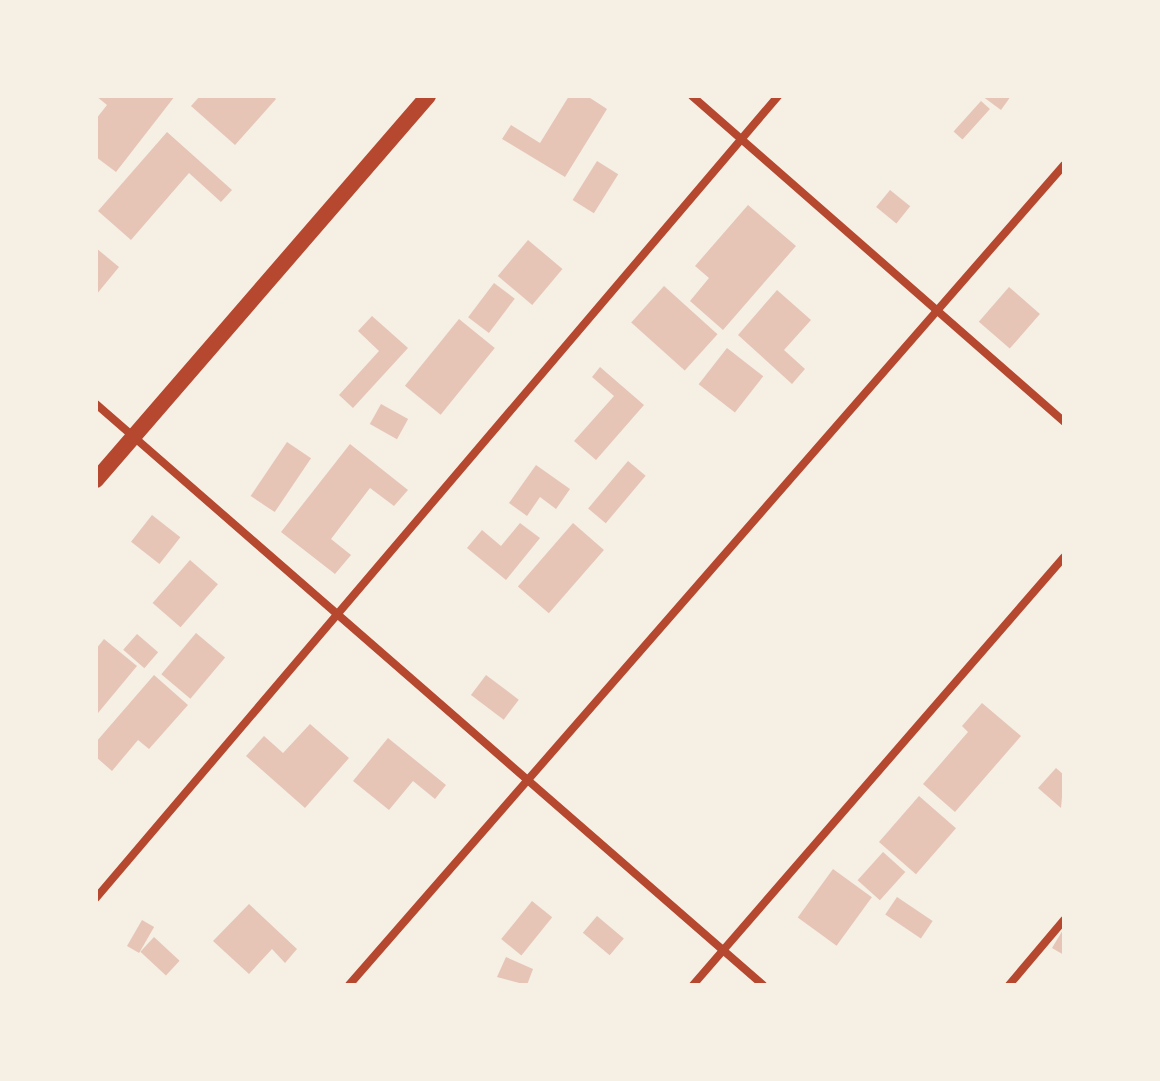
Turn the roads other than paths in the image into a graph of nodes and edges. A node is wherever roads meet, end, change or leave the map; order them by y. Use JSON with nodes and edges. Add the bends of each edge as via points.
{"nodes":[{"id":1,"x":428,"y":96,"type":"edge"},
{"id":2,"x":692,"y":96,"type":"edge"},
{"id":3,"x":778,"y":96,"type":"edge"},
{"id":4,"x":741,"y":139,"type":"junction"},
{"id":5,"x":1064,"y":165,"type":"edge"},
{"id":6,"x":937,"y":311,"type":"junction"},
{"id":7,"x":96,"y":404,"type":"edge"},
{"id":8,"x":1064,"y":422,"type":"edge"},
{"id":9,"x":134,"y":436,"type":"junction"},
{"id":10,"x":96,"y":480,"type":"edge"},
{"id":11,"x":1064,"y":557,"type":"edge"},
{"id":12,"x":338,"y":614,"type":"junction"},
{"id":13,"x":528,"y":780,"type":"junction"},
{"id":14,"x":96,"y":898,"type":"edge"},
{"id":15,"x":1064,"y":920,"type":"edge"},
{"id":16,"x":723,"y":951,"type":"junction"},
{"id":17,"x":349,"y":985,"type":"edge"},
{"id":18,"x":693,"y":985,"type":"edge"},
{"id":19,"x":763,"y":985,"type":"edge"},
{"id":20,"x":1009,"y":985,"type":"edge"}],
"edges":[{"from":1,"to":9,"type":"main road"},
{"from":2,"to":4,"type":"street"},
{"from":3,"to":4,"type":"street"},
{"from":4,"to":6,"type":"street"},
{"from":4,"to":12,"type":"street"},
{"from":5,"to":6,"type":"street"},
{"from":6,"to":8,"type":"street"},
{"from":6,"to":13,"type":"street"},
{"from":7,"to":9,"type":"street"},
{"from":9,"to":10,"type":"main road"},
{"from":9,"to":12,"type":"street"},
{"from":11,"to":16,"type":"street"},
{"from":12,"to":13,"type":"street"},
{"from":12,"to":14,"type":"street"},
{"from":13,"to":16,"type":"street"},
{"from":13,"to":17,"type":"street"},
{"from":15,"to":20,"type":"street"},
{"from":16,"to":18,"type":"street"},
{"from":16,"to":19,"type":"street"}]}
